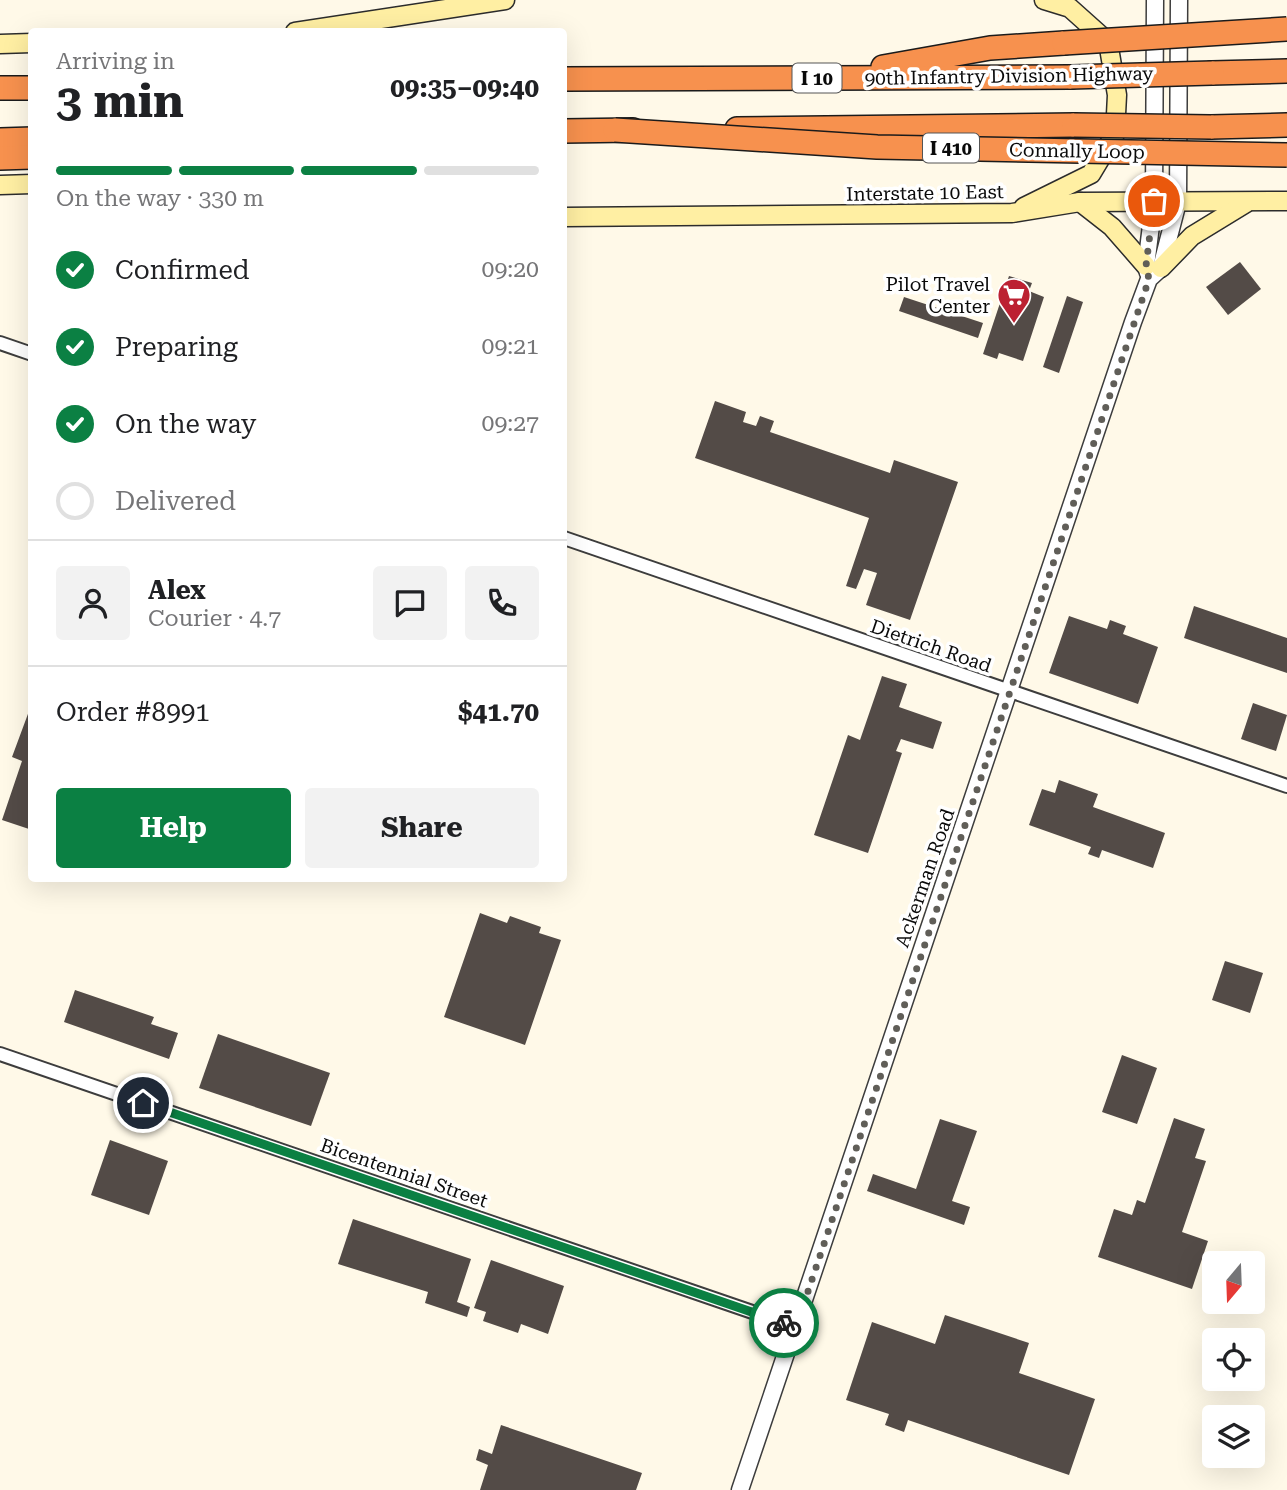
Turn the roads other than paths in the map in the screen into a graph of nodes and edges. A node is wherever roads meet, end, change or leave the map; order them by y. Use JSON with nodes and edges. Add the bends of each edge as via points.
{"nodes":[{"id":1,"x":505,"y":0,"type":"edge"},
{"id":2,"x":1044,"y":0,"type":"edge"},
{"id":3,"x":1155,"y":0,"type":"edge"},
{"id":4,"x":1179,"y":0,"type":"edge"},
{"id":5,"x":321,"y":28,"type":"edge"},
{"id":6,"x":1287,"y":29,"type":"edge"},
{"id":7,"x":28,"y":43,"type":"edge"},
{"id":8,"x":0,"y":44,"type":"edge"},
{"id":9,"x":1287,"y":71,"type":"edge"},
{"id":10,"x":821,"y":78,"type":"junction"},
{"id":11,"x":567,"y":79,"type":"edge"},
{"id":12,"x":0,"y":88,"type":"edge"},
{"id":13,"x":28,"y":88,"type":"edge"},
{"id":14,"x":1287,"y":125,"type":"edge"},
{"id":15,"x":615,"y":130,"type":"junction"},
{"id":16,"x":567,"y":131,"type":"edge"},
{"id":17,"x":28,"y":139,"type":"edge"},
{"id":18,"x":0,"y":140,"type":"edge"},
{"id":19,"x":1287,"y":155,"type":"edge"},
{"id":20,"x":28,"y":156,"type":"edge"},
{"id":21,"x":0,"y":158,"type":"edge"},
{"id":22,"x":28,"y":184,"type":"edge"},
{"id":23,"x":0,"y":185,"type":"edge"},
{"id":24,"x":1154,"y":201,"type":"junction"},
{"id":25,"x":1249,"y":201,"type":"junction"},
{"id":26,"x":1287,"y":201,"type":"edge"},
{"id":27,"x":1080,"y":202,"type":"junction"},
{"id":28,"x":1178,"y":202,"type":"junction"},
{"id":29,"x":1012,"y":213,"type":"junction"},
{"id":30,"x":567,"y":217,"type":"edge"},
{"id":31,"x":1152,"y":271,"type":"junction"},
{"id":32,"x":0,"y":343,"type":"edge"},
{"id":33,"x":28,"y":353,"type":"edge"},
{"id":34,"x":567,"y":539,"type":"edge"},
{"id":35,"x":1009,"y":693,"type":"junction"},
{"id":36,"x":1287,"y":786,"type":"edge"},
{"id":37,"x":0,"y":1054,"type":"edge"},
{"id":38,"x":796,"y":1327,"type":"junction"},
{"id":39,"x":740,"y":1490,"type":"edge"}],
"edges":[{"from":1,"to":5,"type":"main road"},
{"from":2,"to":29,"type":"main road","via":[[1070,8],[1108,42],[1117,95],[1115,134],[1091,174]]},
{"from":3,"to":24,"type":"street","name":"Ackerman Road"},
{"from":4,"to":28,"type":"street","name":"Ackerman Road"},
{"from":6,"to":10,"type":"highway","bridge":true,"via":[[990,48]]},
{"from":7,"to":8,"type":"main road"},
{"from":9,"to":10,"type":"highway","name":"90th Infantry Division Highway","number":"I 10","bridge":true},
{"from":10,"to":11,"type":"highway","name":"90th Infantry Division Highway","number":"I 10"},
{"from":12,"to":13,"type":"highway"},
{"from":14,"to":15,"type":"highway","bridge":true},
{"from":15,"to":16,"type":"highway"},
{"from":15,"to":19,"type":"highway","name":"Connally Loop","number":"I 410","bridge":true,"via":[[877,147]]},
{"from":17,"to":18,"type":"highway"},
{"from":20,"to":21,"type":"highway"},
{"from":22,"to":23,"type":"main road"},
{"from":24,"to":27,"type":"main road","name":"Interstate 10 East"},
{"from":24,"to":28,"type":"main road","name":"Interstate 10 East"},
{"from":24,"to":31,"type":"street","name":"Ackerman Road"},
{"from":25,"to":26,"type":"main road","name":"Interstate 10 East"},
{"from":25,"to":28,"type":"main road","name":"Interstate 10 East"},
{"from":25,"to":31,"type":"main road","via":[[1192,236]]},
{"from":27,"to":29,"type":"main road","name":"Interstate 10 East"},
{"from":27,"to":31,"type":"main road","via":[[1112,227]]},
{"from":28,"to":31,"type":"street","name":"Ackerman Road"},
{"from":29,"to":30,"type":"main road","name":"Interstate 10 East"},
{"from":31,"to":35,"type":"street","name":"Ackerman Road"},
{"from":32,"to":33,"type":"street"},
{"from":34,"to":35,"type":"street","name":"Dietrich Road"},
{"from":35,"to":36,"type":"street","name":"Dietrich Road"},
{"from":35,"to":38,"type":"street","name":"Ackerman Road"},
{"from":37,"to":38,"type":"street","name":"Bicentennial Street"},
{"from":38,"to":39,"type":"street","name":"Ackerman Road"}]}
